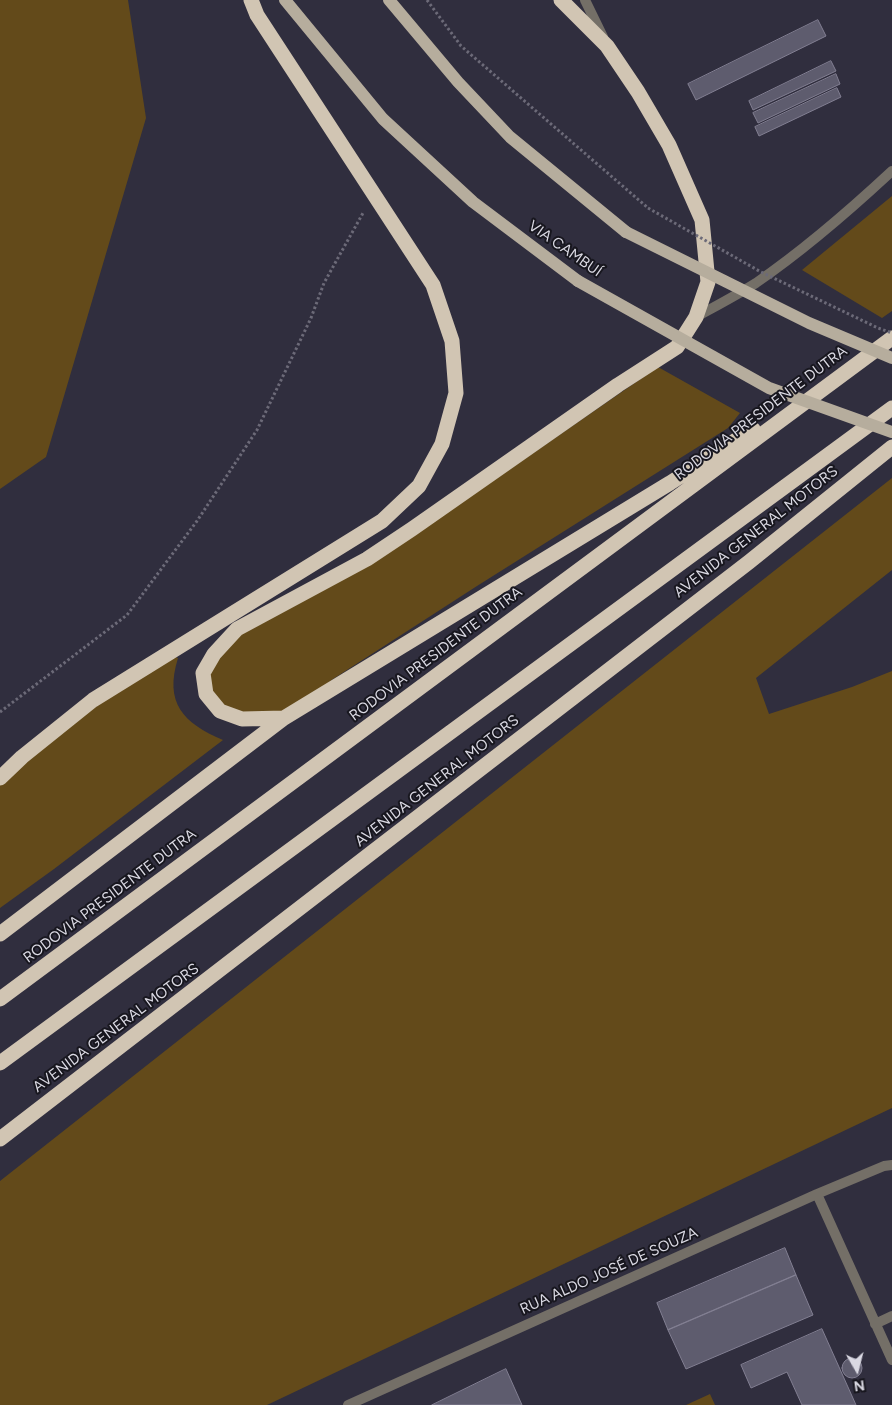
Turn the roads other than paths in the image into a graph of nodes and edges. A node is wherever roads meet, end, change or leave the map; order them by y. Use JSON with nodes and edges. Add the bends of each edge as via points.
{"nodes":[{"id":1,"x":251,"y":0,"type":"edge"},
{"id":2,"x":285,"y":0,"type":"edge"},
{"id":3,"x":389,"y":0,"type":"edge"},
{"id":4,"x":561,"y":0,"type":"edge"},
{"id":5,"x":585,"y":0,"type":"edge"},
{"id":6,"x":607,"y":46,"type":"junction"},
{"id":7,"x":892,"y":171,"type":"edge"},
{"id":8,"x":696,"y":317,"type":"junction"},
{"id":9,"x":892,"y":338,"type":"edge"},
{"id":10,"x":878,"y":348,"type":"junction"},
{"id":11,"x":892,"y":358,"type":"edge"},
{"id":12,"x":892,"y":408,"type":"edge"},
{"id":13,"x":892,"y":432,"type":"edge"},
{"id":14,"x":892,"y":447,"type":"edge"},
{"id":15,"x":284,"y":718,"type":"junction"},
{"id":16,"x":0,"y":778,"type":"edge"},
{"id":17,"x":0,"y":933,"type":"edge"},
{"id":18,"x":0,"y":999,"type":"edge"},
{"id":19,"x":0,"y":1063,"type":"edge"},
{"id":20,"x":0,"y":1139,"type":"edge"},
{"id":21,"x":892,"y":1157,"type":"edge"},
{"id":22,"x":888,"y":1166,"type":"edge"},
{"id":23,"x":816,"y":1194,"type":"junction"},
{"id":24,"x":892,"y":1316,"type":"edge"},
{"id":25,"x":875,"y":1324,"type":"junction"},
{"id":26,"x":892,"y":1360,"type":"edge"},
{"id":27,"x":348,"y":1405,"type":"edge"}],
"edges":[{"from":1,"to":16,"type":"highway","via":[[257,15],[433,285],[452,341],[456,393],[442,444],[419,486],[382,520],[93,700]]},
{"from":2,"to":13,"type":"main road","name":"VIA CAMBUÍ","bridge":true,"via":[[383,119],[473,202],[578,281],[769,388]]},
{"from":3,"to":11,"type":"main road","bridge":true,"via":[[458,82],[510,137],[626,232],[809,323]]},
{"from":4,"to":6,"type":"highway"},
{"from":5,"to":6,"type":"street"},
{"from":6,"to":8,"type":"highway","via":[[669,145],[702,220],[708,282]]},
{"from":7,"to":8,"type":"street","via":[[808,244],[755,283]]},
{"from":8,"to":15,"type":"highway","via":[[677,347],[412,529],[367,559],[237,629],[214,654],[203,673],[206,694],[220,711],[242,719]]},
{"from":9,"to":10,"type":"highway","name":"RODOVIA PRESIDENTE DUTRA"},
{"from":10,"to":15,"type":"highway","via":[[670,483]]},
{"from":10,"to":18,"type":"highway","name":"RODOVIA PRESIDENTE DUTRA"},
{"from":12,"to":19,"type":"highway"},
{"from":14,"to":20,"type":"highway","name":"AVENIDA GENERAL MOTORS","via":[[749,562]]},
{"from":15,"to":17,"type":"highway"},
{"from":21,"to":22,"type":"street","name":"RUA ALDO JOSÉ DE SOUZA"},
{"from":22,"to":23,"type":"street","name":"RUA ALDO JOSÉ DE SOUZA"},
{"from":23,"to":25,"type":"street"},
{"from":23,"to":27,"type":"street","name":"RUA ALDO JOSÉ DE SOUZA"},
{"from":24,"to":25,"type":"street"},
{"from":25,"to":26,"type":"street"}]}
